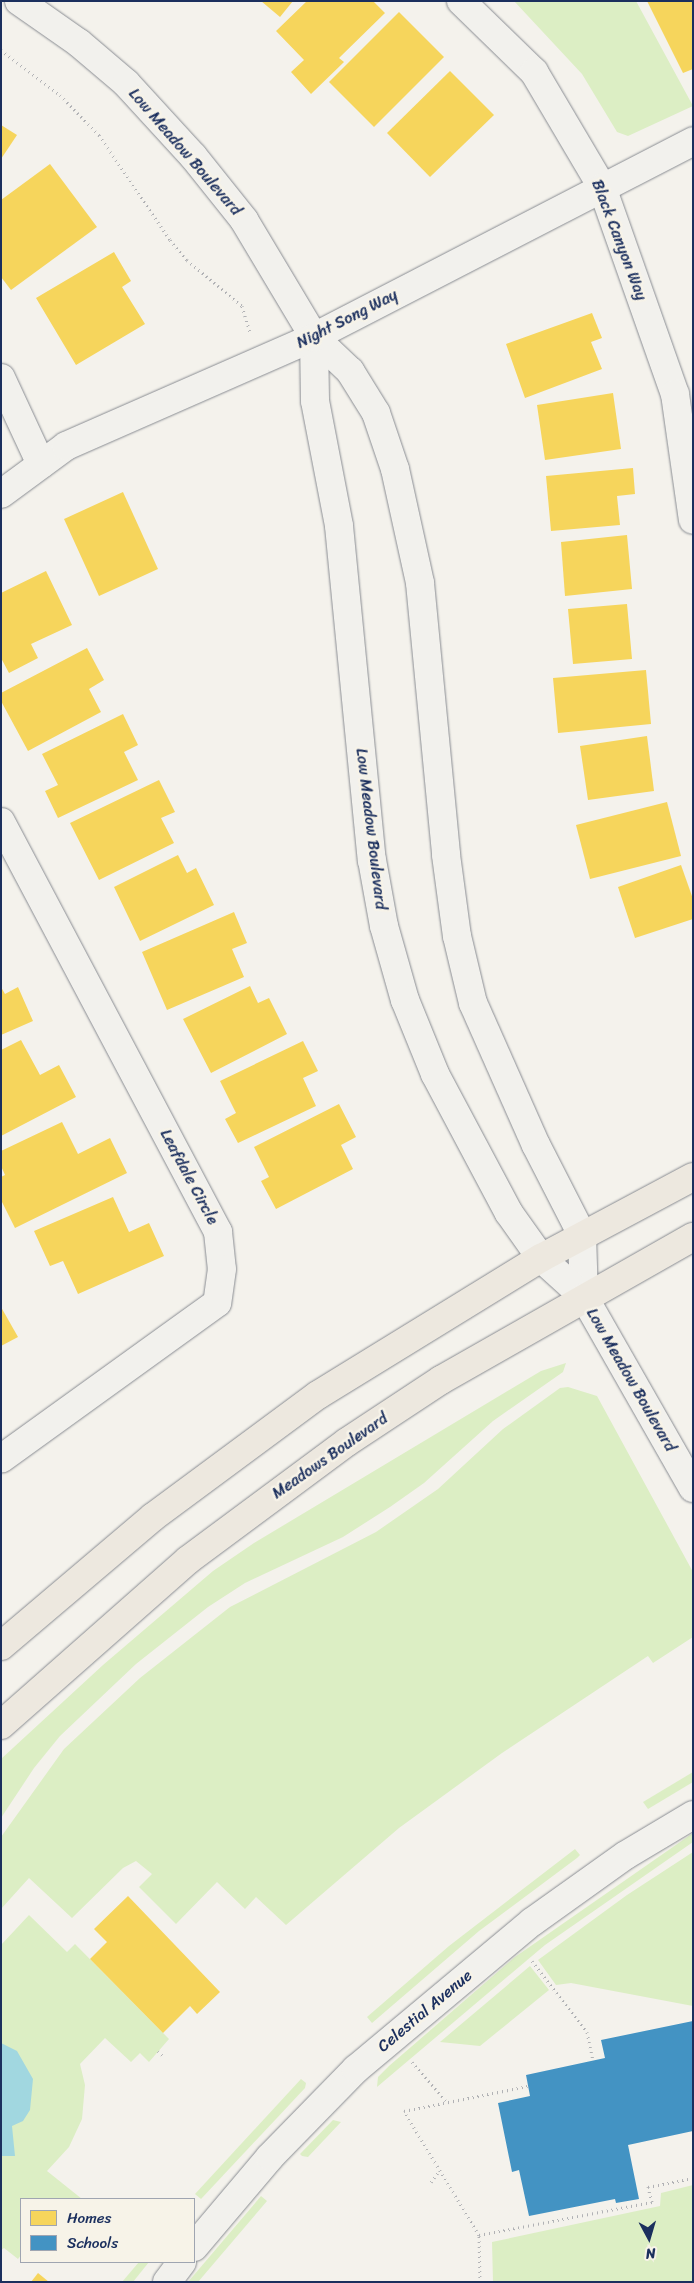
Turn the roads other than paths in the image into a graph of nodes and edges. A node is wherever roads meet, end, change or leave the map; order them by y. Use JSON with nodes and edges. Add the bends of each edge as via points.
{"nodes":[{"id":1,"x":19,"y":1,"type":"edge"},
{"id":2,"x":461,"y":1,"type":"edge"},
{"id":3,"x":693,"y":141,"type":"edge"},
{"id":4,"x":602,"y":186,"type":"junction"},
{"id":5,"x":314,"y":337,"type":"junction"},
{"id":6,"x":1,"y":378,"type":"edge"},
{"id":7,"x":41,"y":464,"type":"junction"},
{"id":8,"x":1,"y":494,"type":"edge"},
{"id":9,"x":693,"y":520,"type":"edge"},
{"id":10,"x":1,"y":822,"type":"edge"},
{"id":11,"x":693,"y":1176,"type":"edge"},
{"id":12,"x":582,"y":1235,"type":"junction"},
{"id":13,"x":693,"y":1237,"type":"edge"},
{"id":14,"x":541,"y":1258,"type":"junction"},
{"id":15,"x":584,"y":1298,"type":"junction"},
{"id":16,"x":1,"y":1459,"type":"edge"},
{"id":17,"x":693,"y":1488,"type":"edge"},
{"id":18,"x":1,"y":1646,"type":"edge"},
{"id":19,"x":1,"y":1725,"type":"edge"},
{"id":20,"x":693,"y":1815,"type":"edge"},
{"id":21,"x":195,"y":2246,"type":"edge"},
{"id":22,"x":181,"y":2263,"type":"edge"},
{"id":23,"x":167,"y":2282,"type":"edge"}],
"edges":[{"from":1,"to":5,"type":"street","name":"Low Meadow Boulevard","via":[[79,43],[126,83],[193,156],[244,220]]},
{"from":2,"to":4,"type":"street","name":"Black Canyon Way","via":[[534,72]]},
{"from":3,"to":4,"type":"street","name":"Night Song Way"},
{"from":4,"to":5,"type":"street","name":"Night Song Way"},
{"from":4,"to":9,"type":"street","name":"Black Canyon Way","via":[[675,394]]},
{"from":5,"to":7,"type":"street","name":"Night Song Way","via":[[66,446]]},
{"from":5,"to":12,"type":"street","name":"Low Meadow Boulevard","via":[[350,371],[371,405],[395,469],[420,583],[446,855],[457,936],[473,1003],[532,1136]]},
{"from":5,"to":14,"type":"street","name":"Low Meadow Boulevard","via":[[314,401],[339,526],[372,860],[384,926],[405,1000],[435,1074],[510,1213]]},
{"from":6,"to":7,"type":"street"},
{"from":7,"to":8,"type":"street","name":"Night Song Way"},
{"from":10,"to":16,"type":"street","name":"Leafdale Circle","via":[[218,1232],[222,1269],[218,1303]]},
{"from":11,"to":12,"type":"main road"},
{"from":12,"to":14,"type":"main road"},
{"from":12,"to":15,"type":"street","name":"Low Meadow Boulevard"},
{"from":13,"to":15,"type":"main road","name":"Meadows Boulevard"},
{"from":14,"to":15,"type":"street","name":"Low Meadow Boulevard"},
{"from":14,"to":18,"type":"main road","via":[[414,1333],[253,1442],[153,1517]]},
{"from":15,"to":17,"type":"street","name":"Low Meadow Boulevard"},
{"from":15,"to":19,"type":"main road","name":"Meadows Boulevard","via":[[441,1380],[268,1499],[143,1598]]},
{"from":20,"to":21,"type":"street","name":"Celestial Avenue","via":[[626,1855],[532,1922],[356,2069],[270,2157]]},
{"from":22,"to":23,"type":"street"}]}
